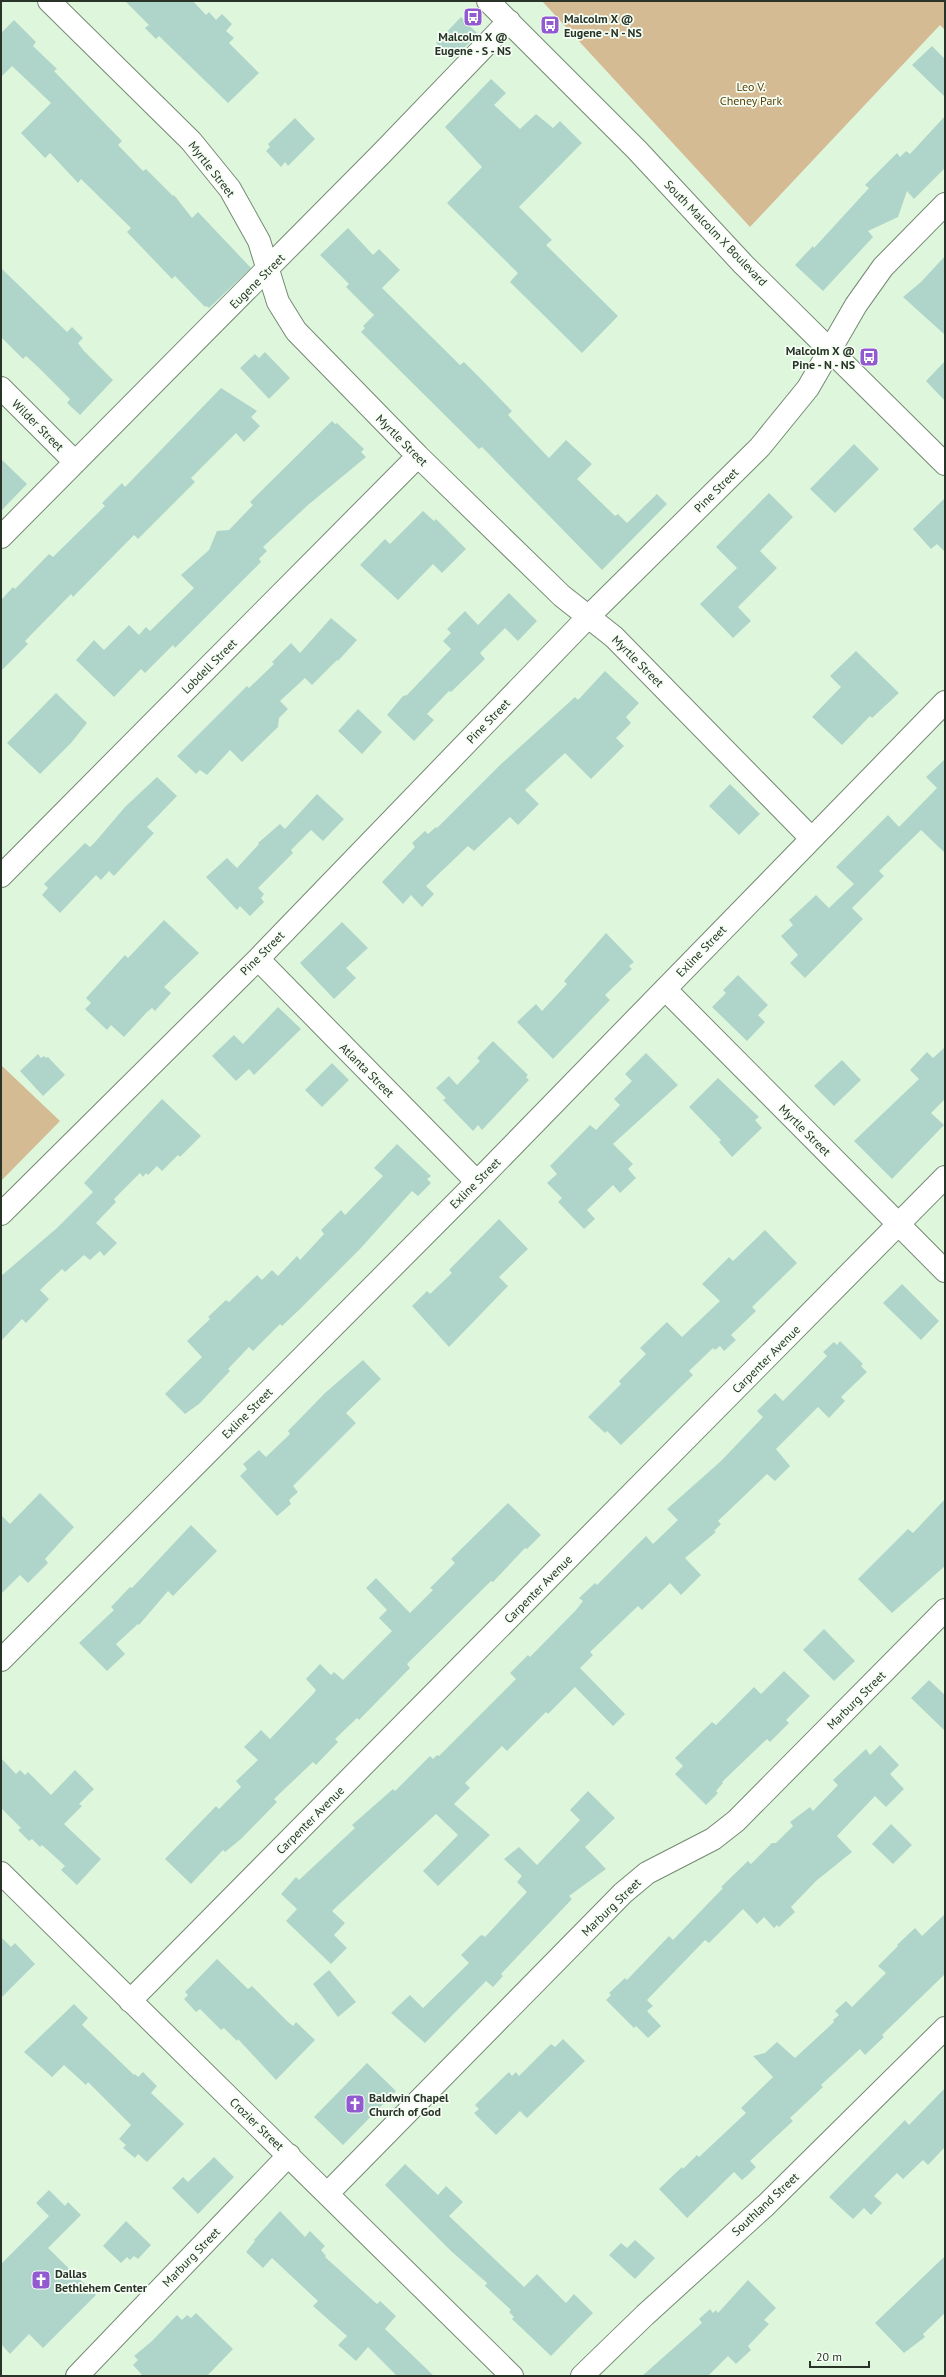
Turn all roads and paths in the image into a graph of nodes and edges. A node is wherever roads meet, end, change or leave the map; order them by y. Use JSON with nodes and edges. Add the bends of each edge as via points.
{"nodes":[{"id":1,"x":49,"y":1,"type":"edge"},
{"id":2,"x":488,"y":1,"type":"edge"},
{"id":3,"x":509,"y":21,"type":"junction"},
{"id":4,"x":945,"y":204,"type":"edge"},
{"id":5,"x":266,"y":271,"type":"junction"},
{"id":6,"x":829,"y":350,"type":"junction"},
{"id":7,"x":1,"y":388,"type":"edge"},
{"id":8,"x":418,"y":456,"type":"junction"},
{"id":9,"x":75,"y":462,"type":"junction"},
{"id":10,"x":945,"y":464,"type":"edge"},
{"id":11,"x":1,"y":537,"type":"edge"},
{"id":12,"x":588,"y":617,"type":"junction"},
{"id":13,"x":945,"y":702,"type":"edge"},
{"id":14,"x":811,"y":838,"type":"junction"},
{"id":15,"x":1,"y":876,"type":"edge"},
{"id":16,"x":258,"y":959,"type":"junction"},
{"id":17,"x":665,"y":989,"type":"junction"},
{"id":18,"x":945,"y":1177,"type":"edge"},
{"id":19,"x":477,"y":1182,"type":"junction"},
{"id":20,"x":1,"y":1214,"type":"edge"},
{"id":21,"x":899,"y":1224,"type":"junction"},
{"id":22,"x":945,"y":1271,"type":"edge"},
{"id":23,"x":945,"y":1610,"type":"edge"},
{"id":24,"x":1,"y":1660,"type":"edge"},
{"id":25,"x":1,"y":1873,"type":"edge"},
{"id":26,"x":130,"y":2001,"type":"junction"},
{"id":27,"x":945,"y":2028,"type":"edge"},
{"id":28,"x":289,"y":2155,"type":"junction"},
{"id":29,"x":328,"y":2193,"type":"junction"},
{"id":30,"x":77,"y":2376,"type":"edge"},
{"id":31,"x":512,"y":2376,"type":"edge"},
{"id":32,"x":582,"y":2376,"type":"edge"}],
"edges":[{"from":1,"to":5,"type":"street","name":"Myrtle Street","via":[[191,141],[230,189],[259,242]]},
{"from":2,"to":3,"type":"street","name":"South Malcolm X Boulevard"},
{"from":3,"to":5,"type":"street","name":"Eugene Street"},
{"from":3,"to":6,"type":"street","name":"South Malcolm X Boulevard"},
{"from":4,"to":6,"type":"street","name":"Pine Street","via":[[883,267]]},
{"from":5,"to":8,"type":"street","name":"Myrtle Street","via":[[278,302],[296,331]]},
{"from":5,"to":9,"type":"street","name":"Eugene Street"},
{"from":6,"to":10,"type":"street","name":"South Malcolm X Boulevard"},
{"from":6,"to":12,"type":"street","name":"Pine Street","via":[[808,388],[760,446]]},
{"from":7,"to":9,"type":"street","name":"Wilder Street"},
{"from":8,"to":12,"type":"street","name":"Myrtle Street","via":[[562,596]]},
{"from":8,"to":15,"type":"street","name":"Lobdell Street"},
{"from":9,"to":11,"type":"street","name":"Eugene Street"},
{"from":12,"to":14,"type":"street","name":"Myrtle Street","via":[[614,636]]},
{"from":12,"to":16,"type":"street","name":"Pine Street"},
{"from":13,"to":14,"type":"street","name":"Exline Street"},
{"from":14,"to":17,"type":"street","name":"Exline Street"},
{"from":16,"to":19,"type":"street","name":"Atlanta Street"},
{"from":16,"to":20,"type":"street","name":"Pine Street"},
{"from":17,"to":19,"type":"street","name":"Exline Street"},
{"from":17,"to":21,"type":"street","name":"Myrtle Street"},
{"from":18,"to":21,"type":"street","name":"Carpenter Avenue"},
{"from":19,"to":24,"type":"street","name":"Exline Street"},
{"from":21,"to":22,"type":"street","name":"Myrtle Street"},
{"from":21,"to":26,"type":"street","name":"Carpenter Avenue"},
{"from":23,"to":29,"type":"street","name":"Marburg Street","via":[[736,1821],[713,1839],[647,1873],[623,1893]]},
{"from":25,"to":26,"type":"street","name":"Crozier Street"},
{"from":26,"to":28,"type":"street","name":"Crozier Street"},
{"from":27,"to":32,"type":"street","name":"Southland Street","via":[[766,2205]]},
{"from":28,"to":29,"type":"street","name":"Crozier Street"},
{"from":28,"to":30,"type":"street","name":"Marburg Street"},
{"from":29,"to":31,"type":"street","name":"Crozier Street"}]}
